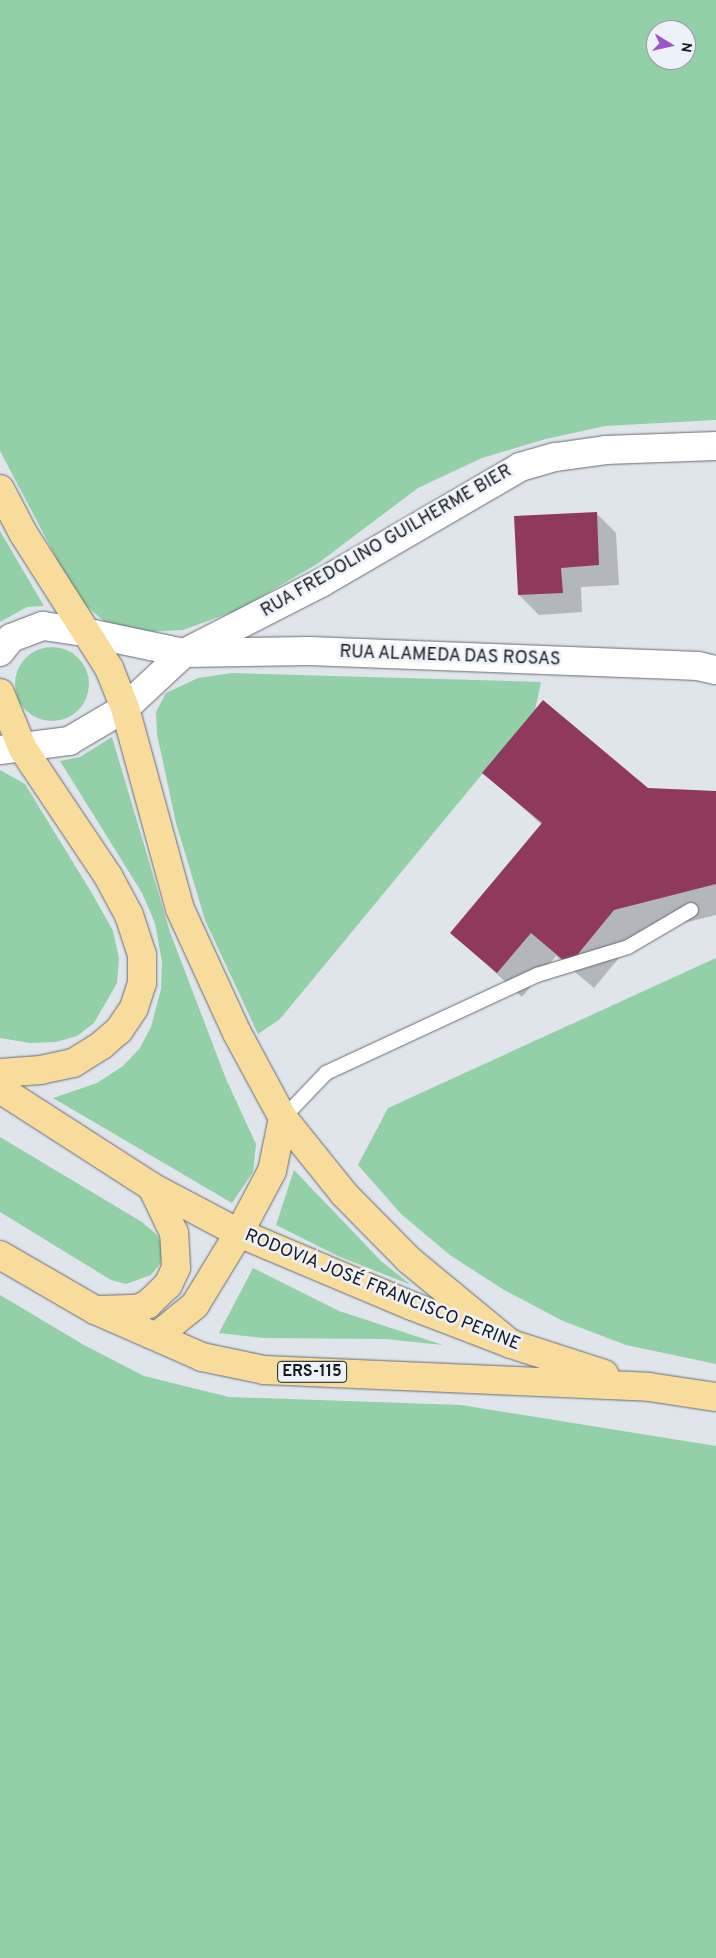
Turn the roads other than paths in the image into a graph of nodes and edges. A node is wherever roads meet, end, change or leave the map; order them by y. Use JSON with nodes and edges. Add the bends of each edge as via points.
{"nodes":[{"id":1,"x":716,"y":446,"type":"edge"},
{"id":2,"x":0,"y":489,"type":"edge"},
{"id":3,"x":84,"y":632,"type":"junction"},
{"id":4,"x":0,"y":652,"type":"edge"},
{"id":5,"x":184,"y":652,"type":"junction"},
{"id":6,"x":716,"y":670,"type":"edge"},
{"id":7,"x":0,"y":693,"type":"edge"},
{"id":8,"x":125,"y":708,"type":"junction"},
{"id":9,"x":12,"y":749,"type":"edge"},
{"id":10,"x":691,"y":910,"type":"dead end"},
{"id":11,"x":0,"y":1064,"type":"edge"},
{"id":12,"x":13,"y":1073,"type":"edge"},
{"id":13,"x":0,"y":1089,"type":"edge"},
{"id":14,"x":283,"y":1118,"type":"junction"},
{"id":15,"x":152,"y":1187,"type":"junction"},
{"id":16,"x":239,"y":1233,"type":"junction"},
{"id":17,"x":0,"y":1255,"type":"edge"},
{"id":18,"x":96,"y":1310,"type":"junction"},
{"id":19,"x":157,"y":1336,"type":"junction"},
{"id":20,"x":511,"y":1344,"type":"junction"},
{"id":21,"x":649,"y":1386,"type":"junction"},
{"id":22,"x":716,"y":1397,"type":"edge"}],
"edges":[{"from":1,"to":5,"type":"street","name":"RUA FREDOLINO GUILHERME BIER","via":[[606,450],[556,457],[520,467],[321,583]]},
{"from":2,"to":3,"type":"main road"},
{"from":3,"to":4,"type":"street","via":[[43,626],[11,638]]},
{"from":3,"to":5,"type":"street"},
{"from":3,"to":8,"type":"main road","via":[[109,668]]},
{"from":5,"to":6,"type":"street","name":"RUA ALAMEDA DAS ROSAS","via":[[309,651],[698,666]]},
{"from":5,"to":8,"type":"street","name":"RUA FREDOLINO GUILHERME BIER"},
{"from":7,"to":9,"type":"main road"},
{"from":8,"to":9,"type":"street","name":"RUA FREDOLINO GUILHERME BIER","via":[[69,741]]},
{"from":8,"to":14,"type":"main road","via":[[180,910],[237,1033]]},
{"from":9,"to":12,"type":"main road","via":[[108,876],[129,915],[142,955],[142,983],[134,1008],[119,1030],[73,1063]]},
{"from":10,"to":14,"type":"lane","via":[[628,947],[537,975],[326,1073]]},
{"from":11,"to":12,"type":"main road"},
{"from":13,"to":15,"type":"main road","name":"RODOVIA JOSÉ FRANCISCO PERINE","number":"ERS-115"},
{"from":14,"to":16,"type":"main road","via":[[272,1172]]},
{"from":14,"to":20,"type":"main road","via":[[344,1194],[409,1260]]},
{"from":15,"to":16,"type":"main road","name":"RODOVIA JOSÉ FRANCISCO PERINE","number":"ERS-115"},
{"from":15,"to":18,"type":"main road","via":[[174,1233],[176,1268],[168,1285],[148,1304],[137,1309]]},
{"from":16,"to":19,"type":"main road","via":[[195,1305]]},
{"from":16,"to":20,"type":"main road","name":"RODOVIA JOSÉ FRANCISCO PERINE","number":"ERS-115","via":[[337,1277]]},
{"from":17,"to":18,"type":"main road","name":"RODOVIA JOSÉ FRANCISCO PERINE","number":"ERS-115"},
{"from":18,"to":19,"type":"main road","name":"RODOVIA JOSÉ FRANCISCO PERINE","number":"ERS-115"},
{"from":19,"to":21,"type":"main road","name":"RODOVIA JOSÉ FRANCISCO PERINE","number":"ERS-115","via":[[202,1357],[264,1370]]},
{"from":20,"to":21,"type":"main road","name":"RODOVIA JOSÉ FRANCISCO PERINE","number":"ERS-115"},
{"from":21,"to":22,"type":"main road","name":"RODOVIA JOSÉ FRANCISCO PERINE","number":"ERS-115"}]}
